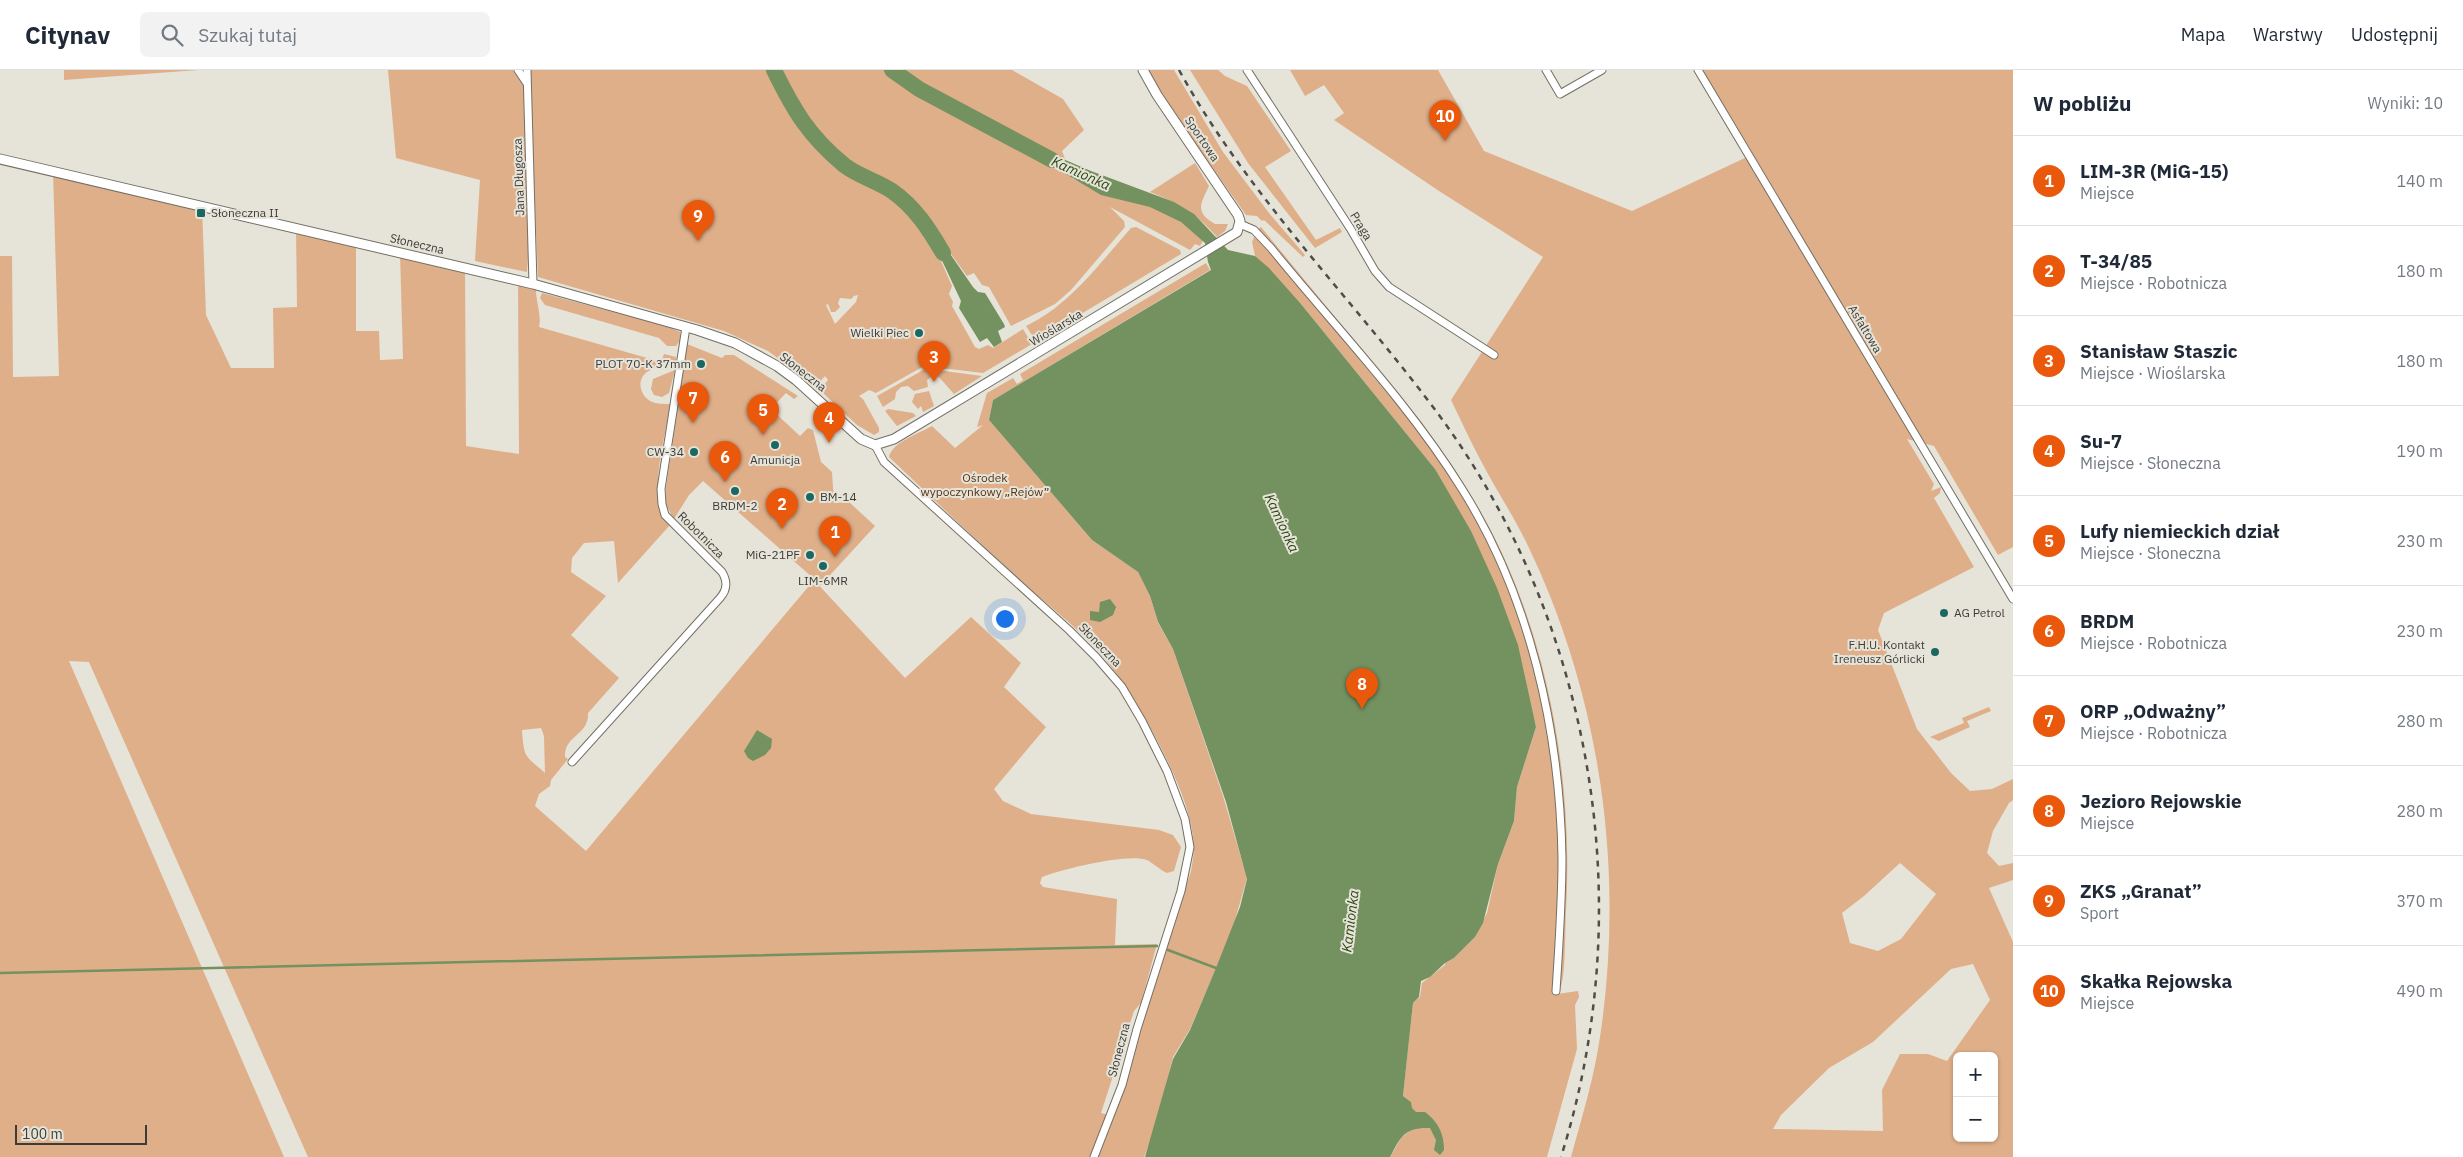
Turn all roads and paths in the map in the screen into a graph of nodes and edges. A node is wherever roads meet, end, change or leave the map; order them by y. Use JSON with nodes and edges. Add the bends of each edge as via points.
{"nodes":[{"id":1,"x":518,"y":70,"type":"edge"},
{"id":2,"x":527,"y":70,"type":"edge"},
{"id":3,"x":1142,"y":70,"type":"edge"},
{"id":4,"x":1247,"y":70,"type":"edge"},
{"id":5,"x":1546,"y":70,"type":"edge"},
{"id":6,"x":1602,"y":70,"type":"edge"},
{"id":7,"x":1698,"y":70,"type":"edge"},
{"id":8,"x":527,"y":84,"type":"junction"},
{"id":9,"x":0,"y":159,"type":"edge"},
{"id":10,"x":1240,"y":223,"type":"junction"},
{"id":11,"x":534,"y":284,"type":"junction"},
{"id":12,"x":686,"y":327,"type":"junction"},
{"id":13,"x":1494,"y":355,"type":"dead end"},
{"id":14,"x":875,"y":445,"type":"junction"},
{"id":15,"x":2013,"y":599,"type":"edge"},
{"id":16,"x":572,"y":762,"type":"dead end"},
{"id":17,"x":1556,"y":991,"type":"dead end"},
{"id":18,"x":1094,"y":1157,"type":"edge"}],
"edges":[{"from":1,"to":8,"type":"street"},
{"from":2,"to":8,"type":"street","name":"Jana Długosza"},
{"from":3,"to":10,"type":"street","name":"Sportowa","via":[[1238,214]]},
{"from":4,"to":13,"type":"street","name":"Praga","via":[[1378,275],[1389,286]]},
{"from":5,"to":6,"type":"street","via":[[1560,94]]},
{"from":7,"to":15,"type":"street","name":"Asfaltowa"},
{"from":8,"to":11,"type":"street","name":"Jana Długosza"},
{"from":9,"to":11,"type":"street","name":"Słoneczna"},
{"from":10,"to":14,"type":"street","name":"Wioślarska","via":[[1237,232],[1200,256],[894,439]]},
{"from":10,"to":17,"type":"street","via":[[1254,230],[1271,248],[1418,426],[1463,490],[1508,579],[1532,647],[1543,694],[1558,798],[1562,882]]},
{"from":11,"to":12,"type":"street","name":"Słoneczna"},
{"from":12,"to":14,"type":"street","name":"Słoneczna","via":[[735,343],[777,366],[861,439]]},
{"from":12,"to":16,"type":"street","name":"Robotnicza","via":[[662,504],[669,519],[722,572],[726,588]]},
{"from":14,"to":18,"type":"street","name":"Słoneczna","via":[[884,462],[1069,630],[1122,687],[1167,768],[1185,819],[1190,847],[1182,891],[1136,1029],[1122,1085]]}]}
